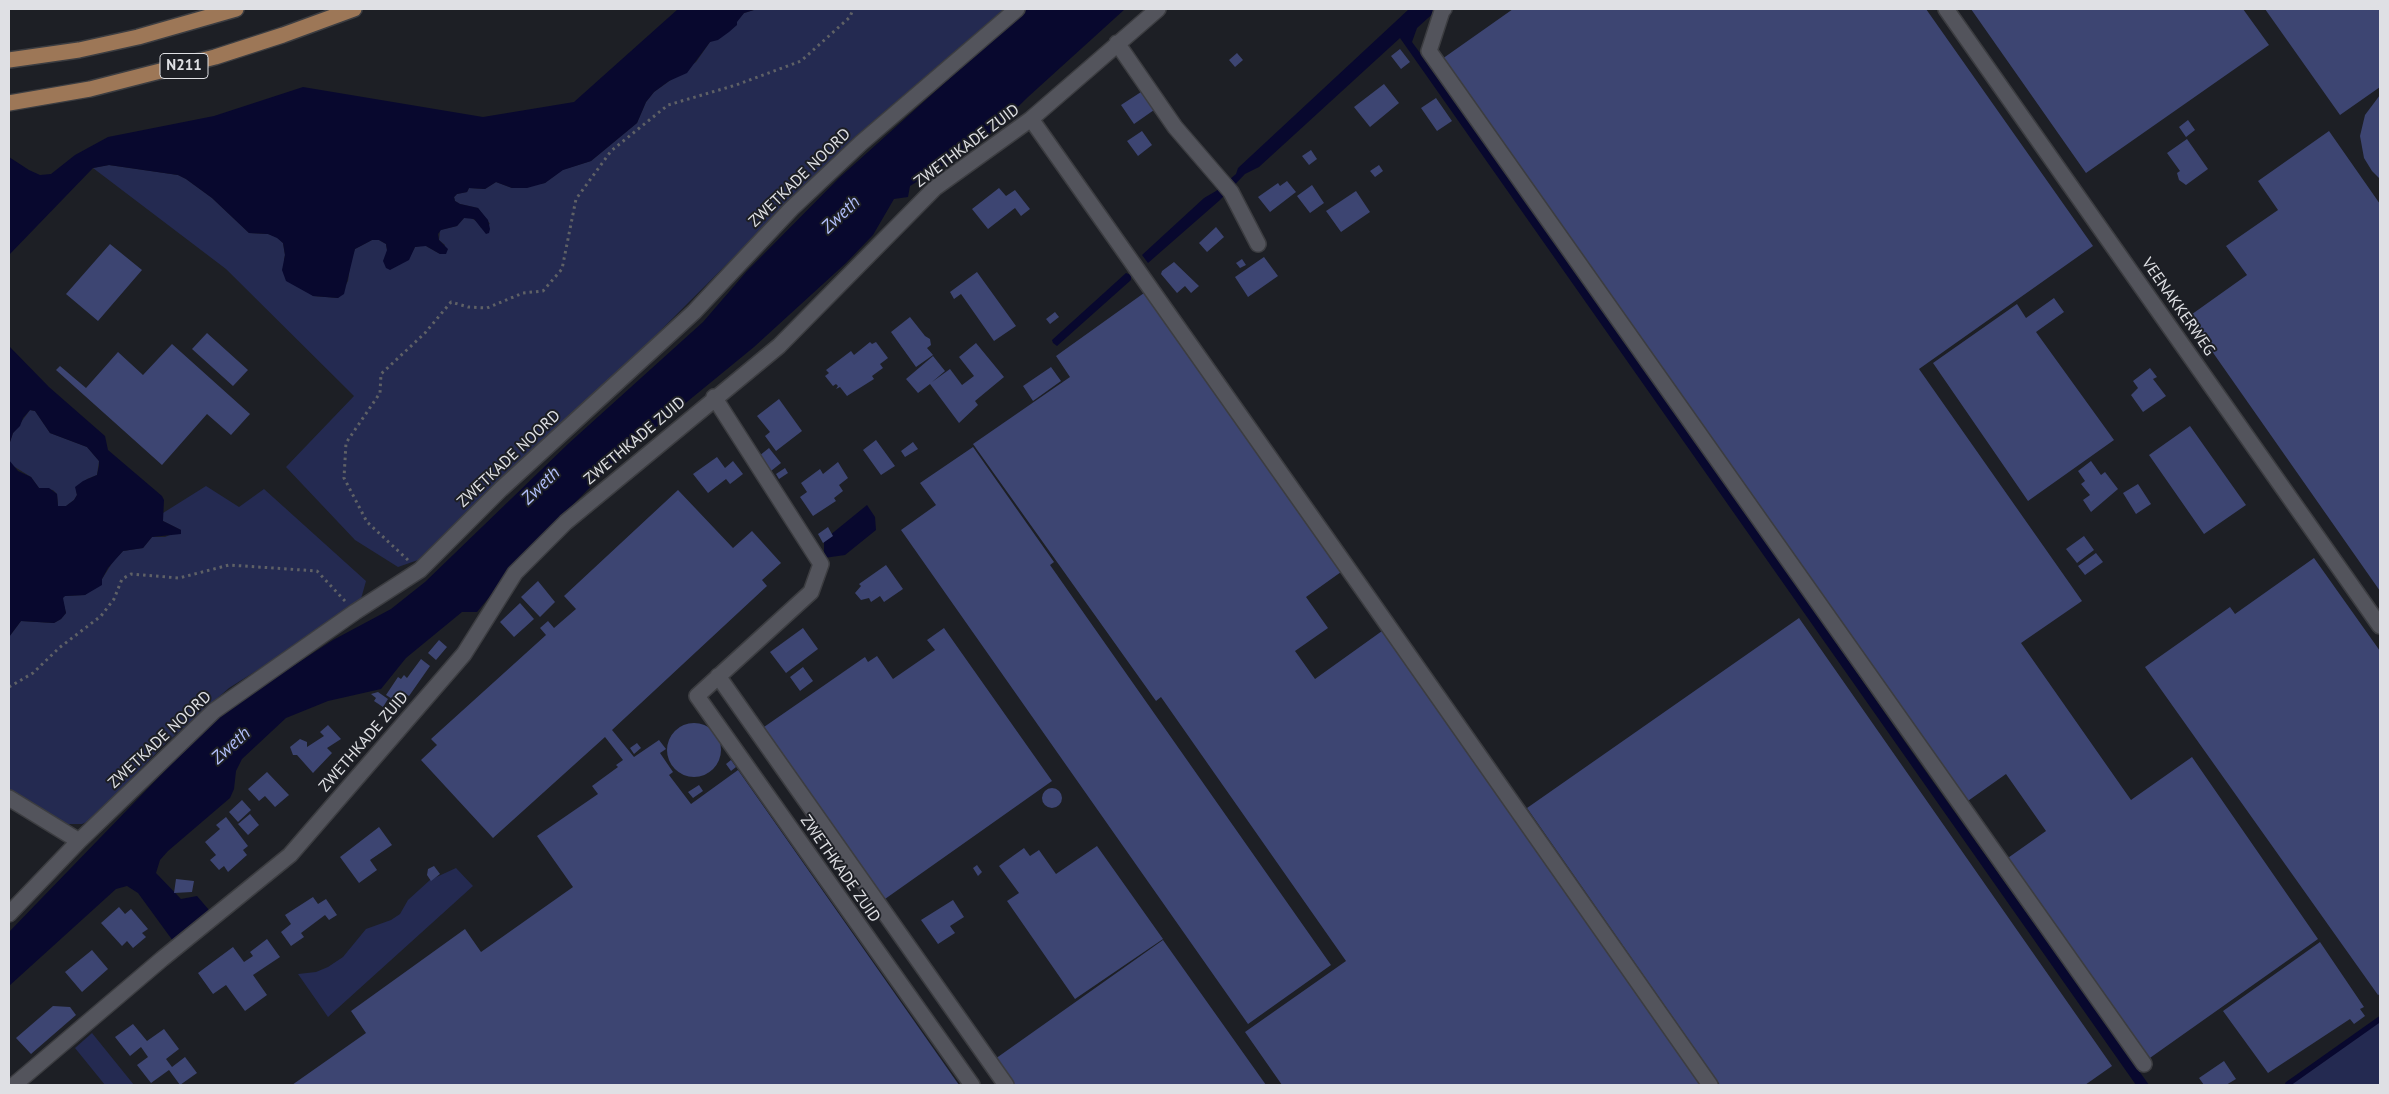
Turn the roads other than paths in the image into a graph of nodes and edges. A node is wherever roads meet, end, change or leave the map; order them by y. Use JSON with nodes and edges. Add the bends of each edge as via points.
{"nodes":[{"id":1,"x":236,"y":9,"type":"edge"},
{"id":2,"x":354,"y":9,"type":"edge"},
{"id":3,"x":1017,"y":9,"type":"edge"},
{"id":4,"x":1158,"y":9,"type":"edge"},
{"id":5,"x":1444,"y":9,"type":"edge"},
{"id":6,"x":1946,"y":9,"type":"edge"},
{"id":7,"x":1117,"y":44,"type":"junction"},
{"id":8,"x":9,"y":60,"type":"edge"},
{"id":9,"x":9,"y":103,"type":"edge"},
{"id":10,"x":1030,"y":120,"type":"junction"},
{"id":11,"x":1258,"y":244,"type":"dead end"},
{"id":12,"x":714,"y":397,"type":"junction"},
{"id":13,"x":2380,"y":626,"type":"edge"},
{"id":14,"x":718,"y":676,"type":"junction"},
{"id":15,"x":9,"y":798,"type":"edge"},
{"id":16,"x":79,"y":841,"type":"junction"},
{"id":17,"x":9,"y":914,"type":"edge"},
{"id":18,"x":2144,"y":1064,"type":"dead end"},
{"id":19,"x":14,"y":1085,"type":"edge"},
{"id":20,"x":972,"y":1085,"type":"edge"},
{"id":21,"x":1006,"y":1085,"type":"edge"},
{"id":22,"x":1710,"y":1085,"type":"edge"}],
"edges":[{"from":1,"to":8,"type":"main road","number":"N211","via":[[138,37]]},
{"from":2,"to":9,"type":"main road","number":"N211","via":[[196,62],[90,89]]},
{"from":3,"to":16,"type":"street","name":"ZWETKADE NOORD","via":[[812,189],[694,312],[501,489],[420,570],[214,711]]},
{"from":4,"to":7,"type":"street","name":"ZWETHKADE ZUID"},
{"from":5,"to":18,"type":"street","via":[[1429,51]]},
{"from":6,"to":13,"type":"street","name":"VEENAKKERWEG"},
{"from":7,"to":10,"type":"street","name":"ZWETHKADE ZUID"},
{"from":7,"to":11,"type":"street","via":[[1175,127],[1226,186]]},
{"from":10,"to":12,"type":"street","name":"ZWETHKADE ZUID","via":[[935,188],[780,346]]},
{"from":10,"to":22,"type":"street","via":[[1356,578]]},
{"from":12,"to":14,"type":"street","name":"ZWETHKADE ZUID","via":[[822,564],[811,592]]},
{"from":12,"to":19,"type":"street","name":"ZWETHKADE ZUID","via":[[566,522],[515,573],[464,654],[290,855]]},
{"from":14,"to":20,"type":"street","name":"ZWETHKADE ZUID","via":[[697,696]]},
{"from":14,"to":21,"type":"street","name":"ZWETHKADE ZUID"},
{"from":15,"to":16,"type":"street"},
{"from":16,"to":17,"type":"street","name":"ZWETKADE NOORD"}]}
